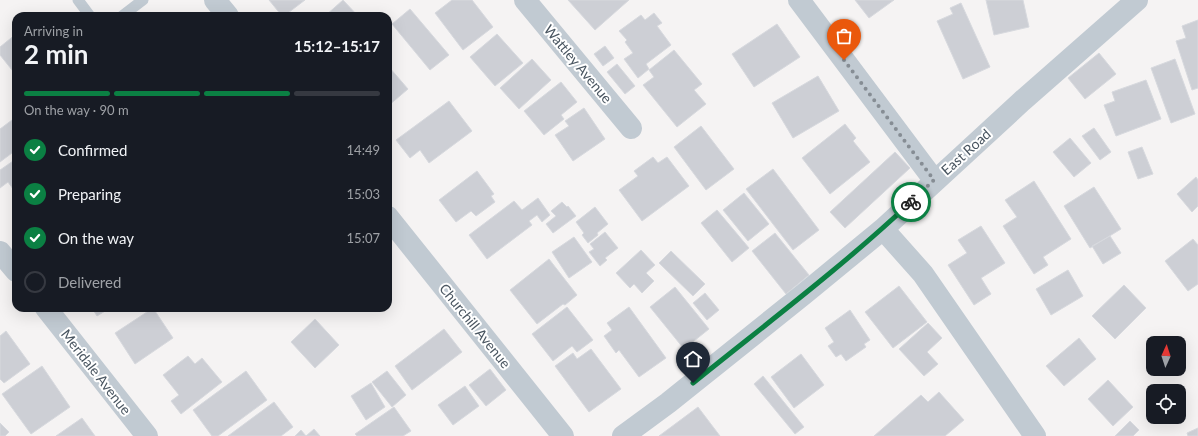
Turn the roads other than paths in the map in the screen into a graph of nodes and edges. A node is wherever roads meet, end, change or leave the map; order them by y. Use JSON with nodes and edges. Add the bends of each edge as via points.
{"nodes":[{"id":1,"x":78,"y":0,"type":"edge"},
{"id":2,"x":143,"y":0,"type":"edge"},
{"id":3,"x":215,"y":0,"type":"edge"},
{"id":4,"x":525,"y":0,"type":"edge"},
{"id":5,"x":799,"y":0,"type":"edge"},
{"id":6,"x":1137,"y":0,"type":"edge"},
{"id":7,"x":87,"y":12,"type":"edge"},
{"id":8,"x":127,"y":12,"type":"edge"},
{"id":9,"x":225,"y":12,"type":"edge"},
{"id":10,"x":632,"y":128,"type":"dead end"},
{"id":11,"x":934,"y":180,"type":"junction"},
{"id":12,"x":392,"y":222,"type":"edge"},
{"id":13,"x":882,"y":229,"type":"junction"},
{"id":14,"x":0,"y":252,"type":"edge"},
{"id":15,"x":12,"y":266,"type":"edge"},
{"id":16,"x":49,"y":312,"type":"edge"},
{"id":17,"x":147,"y":436,"type":"edge"},
{"id":18,"x":563,"y":436,"type":"edge"},
{"id":19,"x":623,"y":436,"type":"edge"},
{"id":20,"x":1035,"y":436,"type":"edge"}],
"edges":[{"from":1,"to":7,"type":"lane"},
{"from":2,"to":8,"type":"lane"},
{"from":3,"to":9,"type":"street"},
{"from":4,"to":10,"type":"street","name":"Wattley Avenue"},
{"from":5,"to":11,"type":"street"},
{"from":6,"to":11,"type":"street","name":"East Road"},
{"from":11,"to":13,"type":"street","name":"East Road"},
{"from":12,"to":18,"type":"street","name":"Churchill Avenue"},
{"from":13,"to":19,"type":"street","name":"East Road","via":[[674,398]]},
{"from":13,"to":20,"type":"street","via":[[923,274]]},
{"from":14,"to":15,"type":"street"},
{"from":16,"to":17,"type":"street","name":"Meridale Avenue"}]}
